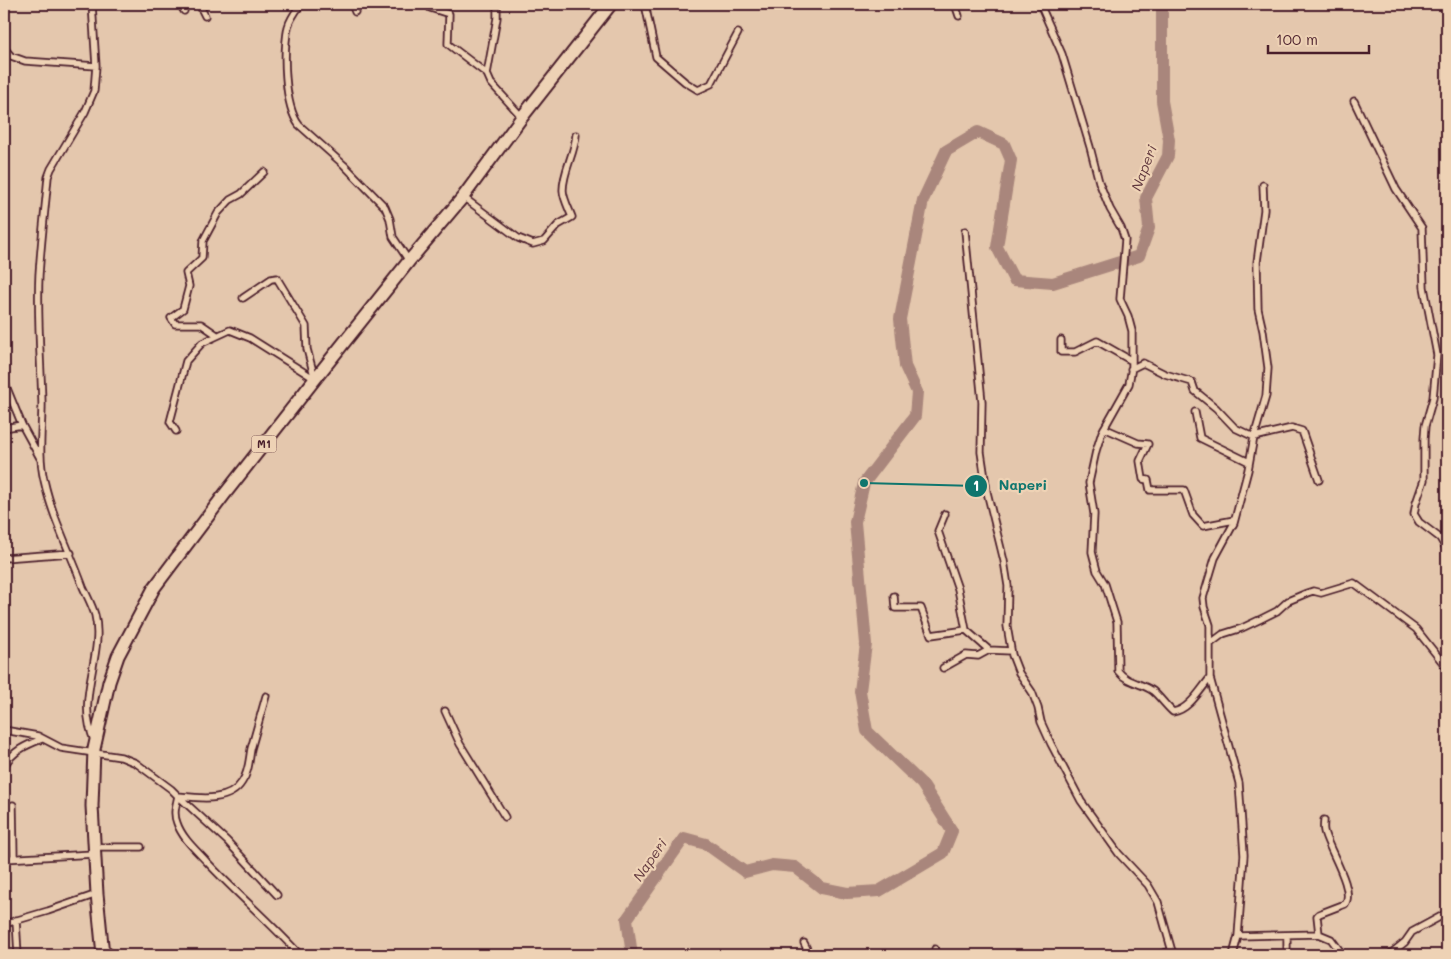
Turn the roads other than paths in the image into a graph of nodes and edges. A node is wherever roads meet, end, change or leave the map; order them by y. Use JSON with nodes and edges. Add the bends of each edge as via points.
{"nodes":[{"id":1,"x":92,"y":4,"type":"edge"},
{"id":2,"x":180,"y":4,"type":"edge"},
{"id":3,"x":199,"y":4,"type":"edge"},
{"id":4,"x":301,"y":4,"type":"edge"},
{"id":5,"x":352,"y":4,"type":"edge"},
{"id":6,"x":496,"y":4,"type":"edge"},
{"id":7,"x":611,"y":4,"type":"edge"},
{"id":8,"x":645,"y":4,"type":"edge"},
{"id":9,"x":955,"y":4,"type":"edge"},
{"id":10,"x":1040,"y":4,"type":"edge"},
{"id":11,"x":430,"y":8,"type":"dead end"},
{"id":12,"x":184,"y":10,"type":"dead end"},
{"id":13,"x":355,"y":12,"type":"dead end"},
{"id":14,"x":204,"y":16,"type":"dead end"},
{"id":15,"x":958,"y":16,"type":"dead end"},
{"id":16,"x":738,"y":33,"type":"dead end"},
{"id":17,"x":4,"y":48,"type":"edge"},
{"id":18,"x":96,"y":66,"type":"junction"},
{"id":19,"x":486,"y":74,"type":"junction"},
{"id":20,"x":1354,"y":101,"type":"dead end"},
{"id":21,"x":522,"y":117,"type":"junction"},
{"id":22,"x":576,"y":135,"type":"dead end"},
{"id":23,"x":264,"y":172,"type":"dead end"},
{"id":24,"x":1263,"y":185,"type":"dead end"},
{"id":25,"x":463,"y":197,"type":"junction"},
{"id":26,"x":965,"y":231,"type":"dead end"},
{"id":27,"x":408,"y":261,"type":"junction"},
{"id":28,"x":243,"y":298,"type":"dead end"},
{"id":29,"x":217,"y":336,"type":"junction"},
{"id":30,"x":1061,"y":340,"type":"dead end"},
{"id":31,"x":1132,"y":361,"type":"junction"},
{"id":32,"x":1131,"y":369,"type":"junction"},
{"id":33,"x":315,"y":379,"type":"junction"},
{"id":34,"x":4,"y":381,"type":"edge"},
{"id":35,"x":1195,"y":412,"type":"dead end"},
{"id":36,"x":22,"y":425,"type":"junction"},
{"id":37,"x":4,"y":428,"type":"edge"},
{"id":38,"x":1104,"y":428,"type":"junction"},
{"id":39,"x":176,"y":431,"type":"dead end"},
{"id":40,"x":1254,"y":437,"type":"junction"},
{"id":41,"x":40,"y":458,"type":"junction"},
{"id":42,"x":1249,"y":462,"type":"junction"},
{"id":43,"x":1318,"y":480,"type":"dead end"},
{"id":44,"x":945,"y":514,"type":"dead end"},
{"id":45,"x":1234,"y":520,"type":"junction"},
{"id":46,"x":1447,"y":550,"type":"edge"},
{"id":47,"x":71,"y":553,"type":"junction"},
{"id":48,"x":4,"y":558,"type":"edge"},
{"id":49,"x":894,"y":596,"type":"dead end"},
{"id":50,"x":966,"y":630,"type":"junction"},
{"id":51,"x":1211,"y":643,"type":"junction"},
{"id":52,"x":989,"y":650,"type":"junction"},
{"id":53,"x":1011,"y":651,"type":"junction"},
{"id":54,"x":943,"y":668,"type":"dead end"},
{"id":55,"x":1447,"y":668,"type":"edge"},
{"id":56,"x":1210,"y":678,"type":"junction"},
{"id":57,"x":266,"y":696,"type":"dead end"},
{"id":58,"x":445,"y":711,"type":"dead end"},
{"id":59,"x":4,"y":730,"type":"edge"},
{"id":60,"x":42,"y":739,"type":"junction"},
{"id":61,"x":95,"y":748,"type":"junction"},
{"id":62,"x":4,"y":766,"type":"edge"},
{"id":63,"x":178,"y":796,"type":"junction"},
{"id":64,"x":13,"y":805,"type":"dead end"},
{"id":65,"x":505,"y":817,"type":"dead end"},
{"id":66,"x":1324,"y":820,"type":"dead end"},
{"id":67,"x":141,"y":847,"type":"dead end"},
{"id":68,"x":94,"y":850,"type":"junction"},
{"id":69,"x":14,"y":858,"type":"junction"},
{"id":70,"x":4,"y":859,"type":"edge"},
{"id":71,"x":97,"y":894,"type":"junction"},
{"id":72,"x":277,"y":895,"type":"dead end"},
{"id":73,"x":1447,"y":913,"type":"edge"},
{"id":74,"x":16,"y":920,"type":"junction"},
{"id":75,"x":4,"y":924,"type":"edge"},
{"id":76,"x":1319,"y":934,"type":"junction"},
{"id":77,"x":1287,"y":935,"type":"junction"},
{"id":78,"x":1238,"y":936,"type":"junction"},
{"id":79,"x":804,"y":943,"type":"dead end"},
{"id":80,"x":103,"y":951,"type":"edge"},
{"id":81,"x":1173,"y":953,"type":"edge"},
{"id":82,"x":18,"y":955,"type":"edge"},
{"id":83,"x":113,"y":955,"type":"edge"},
{"id":84,"x":300,"y":955,"type":"edge"},
{"id":85,"x":810,"y":955,"type":"edge"},
{"id":86,"x":1159,"y":955,"type":"edge"},
{"id":87,"x":1233,"y":955,"type":"edge"},
{"id":88,"x":1287,"y":955,"type":"edge"},
{"id":89,"x":1343,"y":955,"type":"edge"},
{"id":90,"x":1389,"y":955,"type":"edge"}],
"edges":[{"from":1,"to":18,"type":"street"},
{"from":2,"to":12,"type":"street"},
{"from":3,"to":14,"type":"street"},
{"from":4,"to":27,"type":"street","via":[[288,27],[288,92],[294,119],[385,207],[393,237]]},
{"from":5,"to":13,"type":"street"},
{"from":6,"to":19,"type":"street","via":[[497,18]]},
{"from":7,"to":21,"type":"highway","number":"M1"},
{"from":8,"to":16,"type":"street","via":[[656,57],[698,90],[711,84]]},
{"from":9,"to":15,"type":"street"},
{"from":10,"to":31,"type":"street","via":[[1062,54],[1099,182],[1124,234],[1120,299],[1132,331]]},
{"from":11,"to":19,"type":"street","via":[[449,14],[448,44]]},
{"from":17,"to":18,"type":"street","via":[[11,56],[25,61]]},
{"from":18,"to":41,"type":"street","via":[[91,101],[48,177],[39,276]]},
{"from":19,"to":21,"type":"street"},
{"from":20,"to":46,"type":"street","via":[[1396,189],[1422,228],[1424,287],[1437,355],[1433,398],[1424,439],[1424,480],[1414,514],[1440,538]]},
{"from":21,"to":25,"type":"highway","number":"M1"},
{"from":22,"to":25,"type":"street","via":[[576,146],[563,190],[572,216],[558,225],[544,241],[533,244],[518,238]]},
{"from":23,"to":29,"type":"street","via":[[218,213],[203,241],[202,258],[186,273],[189,286],[183,309],[171,318],[176,324],[201,324]]},
{"from":24,"to":40,"type":"street","via":[[1264,210],[1257,262],[1258,309],[1268,378]]},
{"from":25,"to":27,"type":"highway","number":"M1"},
{"from":26,"to":53,"type":"street","via":[[982,402],[980,452],[1008,586]]},
{"from":27,"to":33,"type":"highway","number":"M1"},
{"from":28,"to":33,"type":"street","via":[[277,278],[306,326],[307,349]]},
{"from":29,"to":33,"type":"street","via":[[230,330],[250,338]]},
{"from":29,"to":39,"type":"street","via":[[202,343],[186,361],[170,422]]},
{"from":30,"to":31,"type":"street","via":[[1061,352],[1075,352],[1098,341]]},
{"from":31,"to":32,"type":"street"},
{"from":32,"to":38,"type":"street","via":[[1126,390]]},
{"from":32,"to":40,"type":"street","via":[[1143,362],[1165,374],[1192,382],[1195,391],[1235,428]]},
{"from":33,"to":61,"type":"highway","number":"M1","via":[[154,588],[115,665]]},
{"from":34,"to":36,"type":"street"},
{"from":35,"to":42,"type":"street","via":[[1200,438]]},
{"from":36,"to":37,"type":"street"},
{"from":36,"to":41,"type":"street"},
{"from":38,"to":45,"type":"street","via":[[1148,444],[1140,461],[1143,479],[1148,480],[1150,490],[1184,490],[1193,515],[1203,526]]},
{"from":38,"to":56,"type":"street","via":[[1089,483],[1094,514],[1092,552],[1116,622],[1118,671],[1153,691],[1173,712],[1185,707]]},
{"from":40,"to":42,"type":"street"},
{"from":40,"to":43,"type":"street","via":[[1292,428],[1302,431]]},
{"from":41,"to":47,"type":"street","via":[[54,516]]},
{"from":42,"to":45,"type":"street"},
{"from":44,"to":50,"type":"street","via":[[938,531],[958,589]]},
{"from":45,"to":51,"type":"street","via":[[1215,558],[1203,598]]},
{"from":47,"to":48,"type":"street"},
{"from":47,"to":61,"type":"street","via":[[95,616],[97,639],[87,712]]},
{"from":49,"to":50,"type":"street","via":[[895,608],[921,608],[930,635]]},
{"from":50,"to":52,"type":"street"},
{"from":51,"to":55,"type":"street","via":[[1307,593],[1321,593],[1354,583],[1416,629]]},
{"from":51,"to":56,"type":"street"},
{"from":52,"to":53,"type":"street"},
{"from":52,"to":54,"type":"street","via":[[978,656],[966,655]]},
{"from":53,"to":81,"type":"street","via":[[1019,673],[1032,692],[1051,744],[1081,800],[1158,902]]},
{"from":56,"to":78,"type":"street","via":[[1239,783],[1244,855]]},
{"from":57,"to":63,"type":"street","via":[[243,782],[230,794],[202,798]]},
{"from":58,"to":65,"type":"street","via":[[460,744]]},
{"from":59,"to":60,"type":"street"},
{"from":60,"to":61,"type":"street","via":[[61,748]]},
{"from":60,"to":62,"type":"street","via":[[24,745]]},
{"from":61,"to":63,"type":"street","via":[[136,763]]},
{"from":61,"to":68,"type":"highway","number":"M1"},
{"from":63,"to":72,"type":"street","via":[[227,841]]},
{"from":63,"to":84,"type":"street","via":[[174,812],[180,831]]},
{"from":64,"to":69,"type":"street"},
{"from":66,"to":76,"type":"street","via":[[1323,829],[1341,872],[1348,901],[1317,916]]},
{"from":67,"to":68,"type":"street"},
{"from":68,"to":69,"type":"street"},
{"from":68,"to":71,"type":"highway","number":"M1"},
{"from":69,"to":70,"type":"street"},
{"from":71,"to":74,"type":"street"},
{"from":71,"to":80,"type":"highway","number":"M1"},
{"from":73,"to":90,"type":"street","via":[[1412,932]]},
{"from":74,"to":75,"type":"street"},
{"from":74,"to":82,"type":"street"},
{"from":76,"to":77,"type":"street"},
{"from":76,"to":89,"type":"street","via":[[1331,939]]},
{"from":77,"to":78,"type":"street"},
{"from":77,"to":88,"type":"street"},
{"from":78,"to":87,"type":"street"},
{"from":79,"to":85,"type":"street"},
{"from":80,"to":83,"type":"street"},
{"from":81,"to":86,"type":"street"}]}
